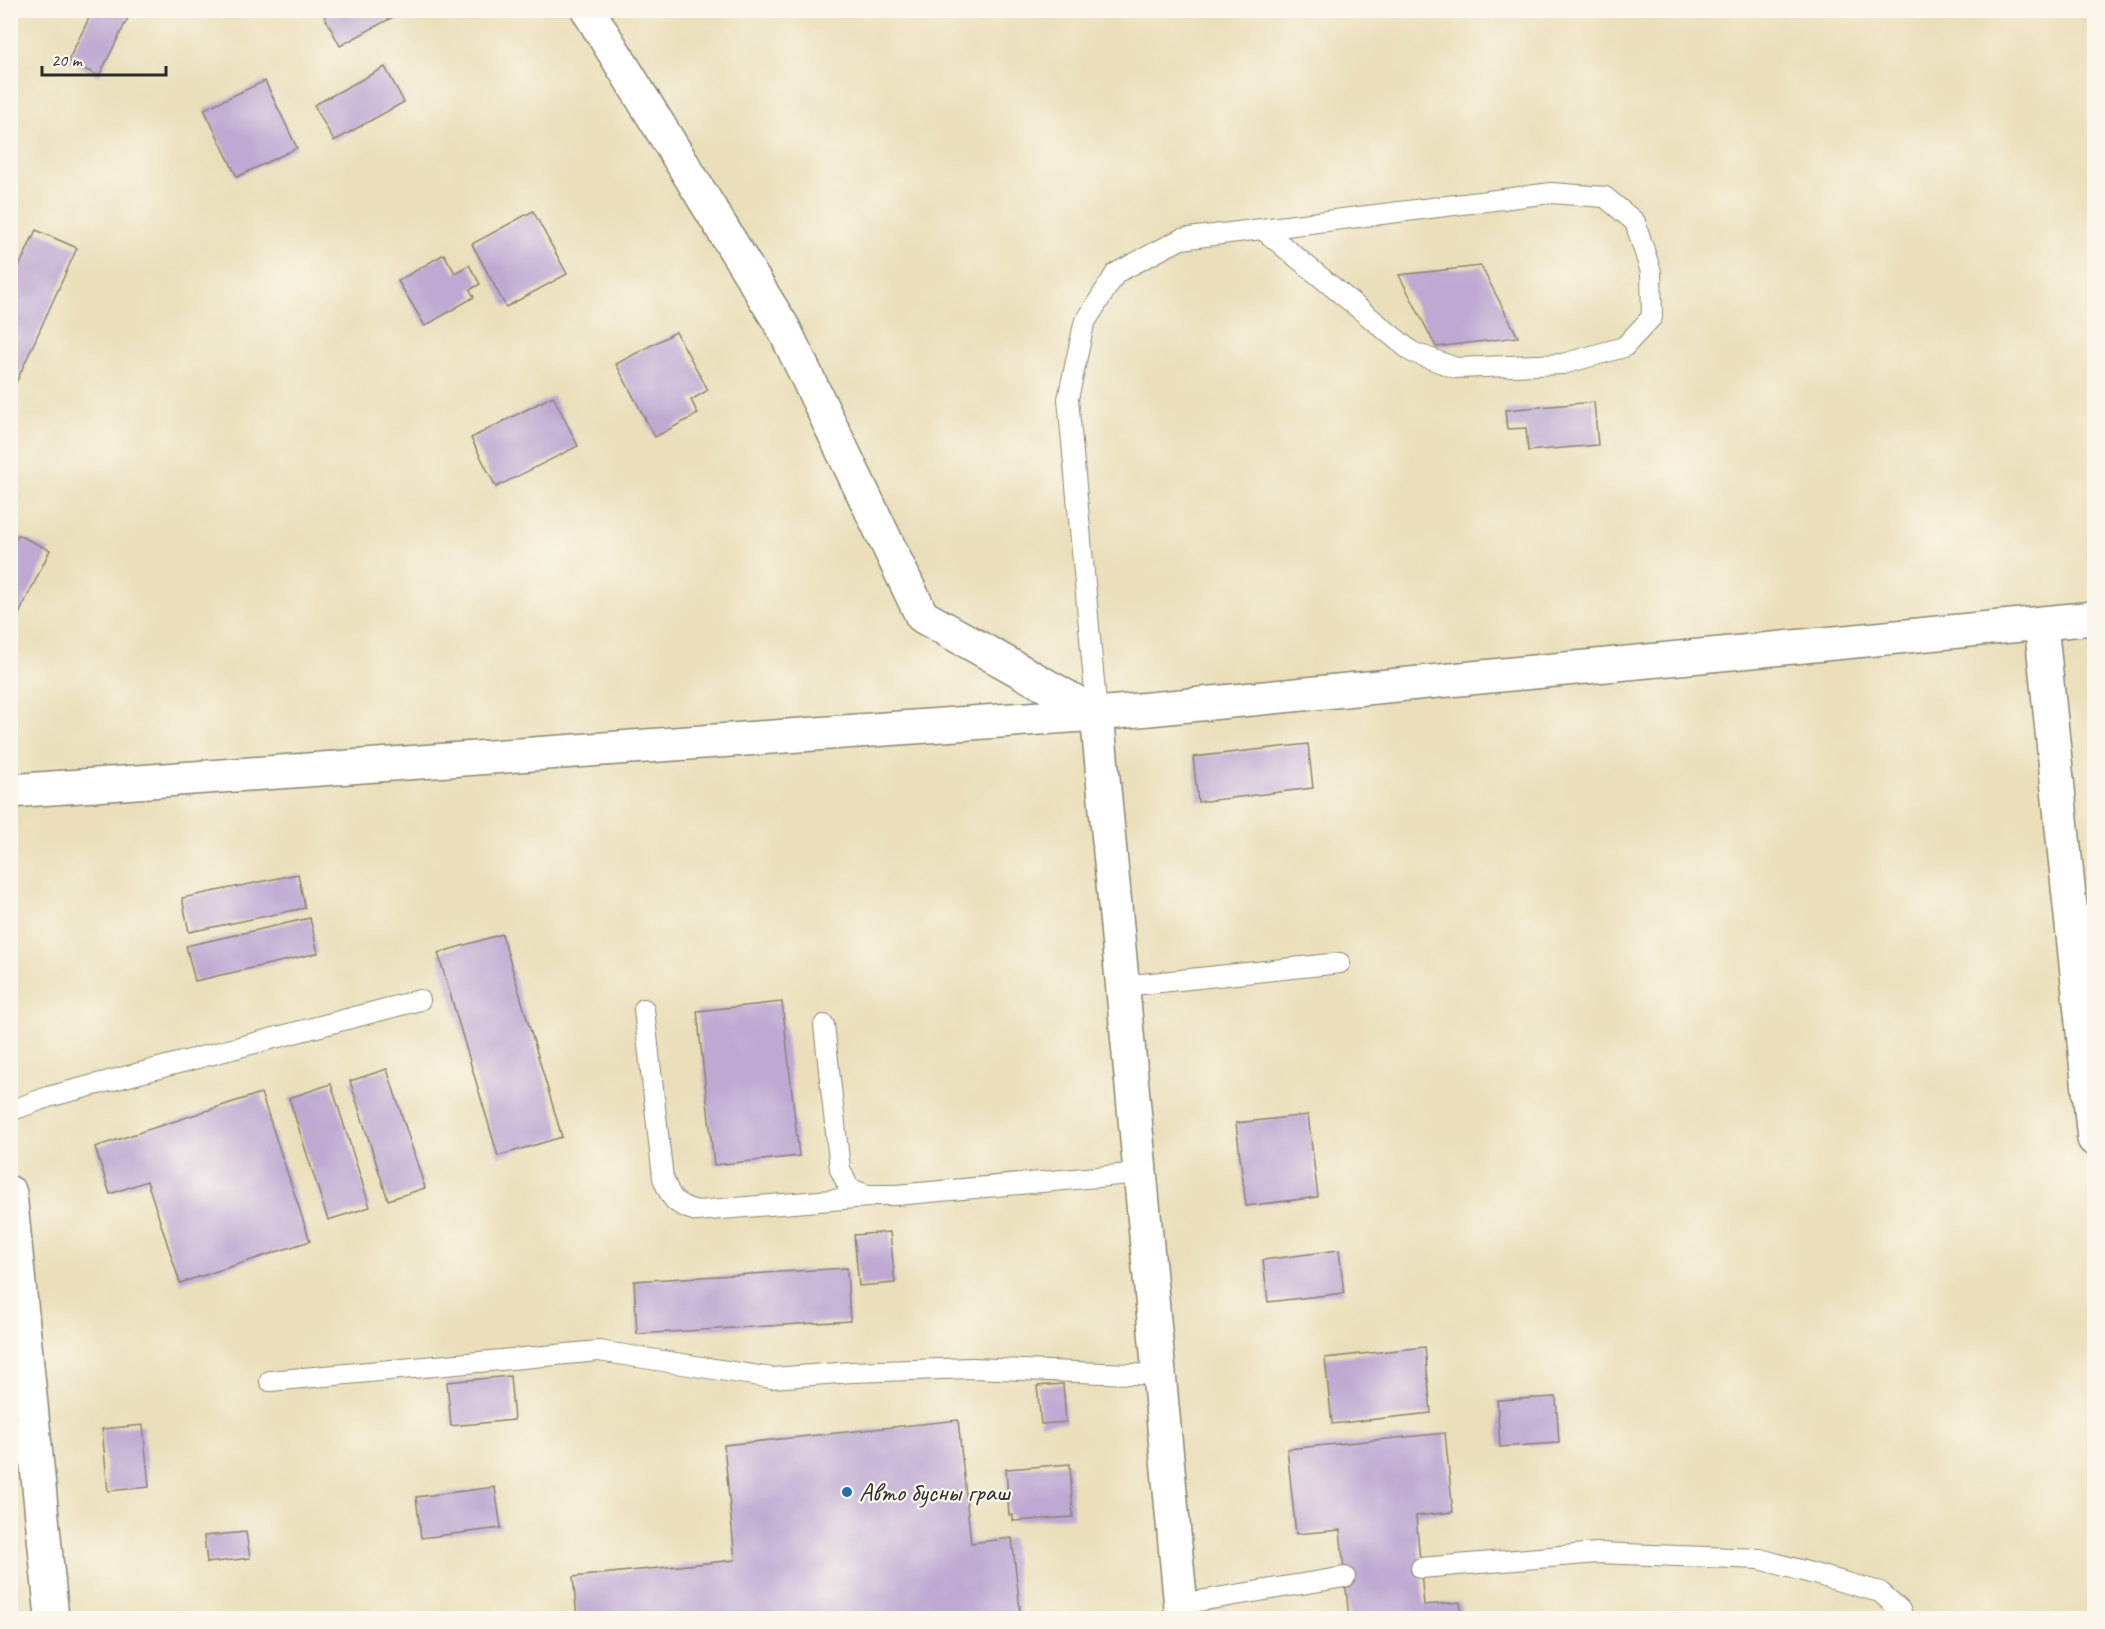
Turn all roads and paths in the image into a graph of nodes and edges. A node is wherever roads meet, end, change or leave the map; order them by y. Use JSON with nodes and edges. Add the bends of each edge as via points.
{"nodes":[{"id":1,"x":588,"y":10,"type":"edge"},
{"id":2,"x":1263,"y":229,"type":"junction"},
{"id":3,"x":2094,"y":618,"type":"edge"},
{"id":4,"x":2041,"y":624,"type":"junction"},
{"id":5,"x":1097,"y":714,"type":"junction"},
{"id":6,"x":10,"y":791,"type":"edge"},
{"id":7,"x":1340,"y":963,"type":"dead end"},
{"id":8,"x":1123,"y":986,"type":"junction"},
{"id":9,"x":420,"y":1000,"type":"dead end"},
{"id":10,"x":644,"y":1009,"type":"dead end"},
{"id":11,"x":824,"y":1025,"type":"dead end"},
{"id":12,"x":10,"y":1111,"type":"edge"},
{"id":13,"x":2094,"y":1138,"type":"edge"},
{"id":14,"x":1141,"y":1173,"type":"junction"},
{"id":15,"x":10,"y":1194,"type":"edge"},
{"id":16,"x":896,"y":1195,"type":"junction"},
{"id":17,"x":1158,"y":1375,"type":"junction"},
{"id":18,"x":270,"y":1381,"type":"dead end"},
{"id":19,"x":1421,"y":1568,"type":"dead end"},
{"id":20,"x":1345,"y":1577,"type":"dead end"},
{"id":21,"x":1181,"y":1611,"type":"edge"},
{"id":22,"x":52,"y":1618,"type":"edge"},
{"id":23,"x":1903,"y":1618,"type":"edge"}],
"edges":[{"from":1,"to":5,"type":"street","via":[[784,328],[922,616]]},
{"from":2,"to":2,"type":"lane","via":[[1551,193],[1605,197],[1635,222],[1651,272],[1652,317],[1624,347],[1563,364],[1456,368],[1412,352]]},
{"from":2,"to":5,"type":"lane","via":[[1181,239],[1116,273],[1084,324],[1068,399]]},
{"from":3,"to":4,"type":"street"},
{"from":4,"to":5,"type":"street"},
{"from":4,"to":13,"type":"street"},
{"from":5,"to":6,"type":"street"},
{"from":5,"to":8,"type":"street"},
{"from":7,"to":8,"type":"lane"},
{"from":8,"to":14,"type":"street"},
{"from":9,"to":12,"type":"lane","via":[[48,1097]]},
{"from":10,"to":16,"type":"lane","via":[[663,1178],[669,1195],[679,1206],[697,1211]]},
{"from":11,"to":16,"type":"lane","via":[[840,1169],[849,1188],[866,1195]]},
{"from":14,"to":16,"type":"lane"},
{"from":14,"to":17,"type":"street"},
{"from":15,"to":22,"type":"street"},
{"from":17,"to":18,"type":"lane","via":[[972,1368],[772,1378],[600,1351]]},
{"from":17,"to":21,"type":"street"},
{"from":19,"to":23,"type":"lane","via":[[1597,1553],[1760,1559],[1880,1592],[1900,1610]]},
{"from":20,"to":21,"type":"lane"}]}
